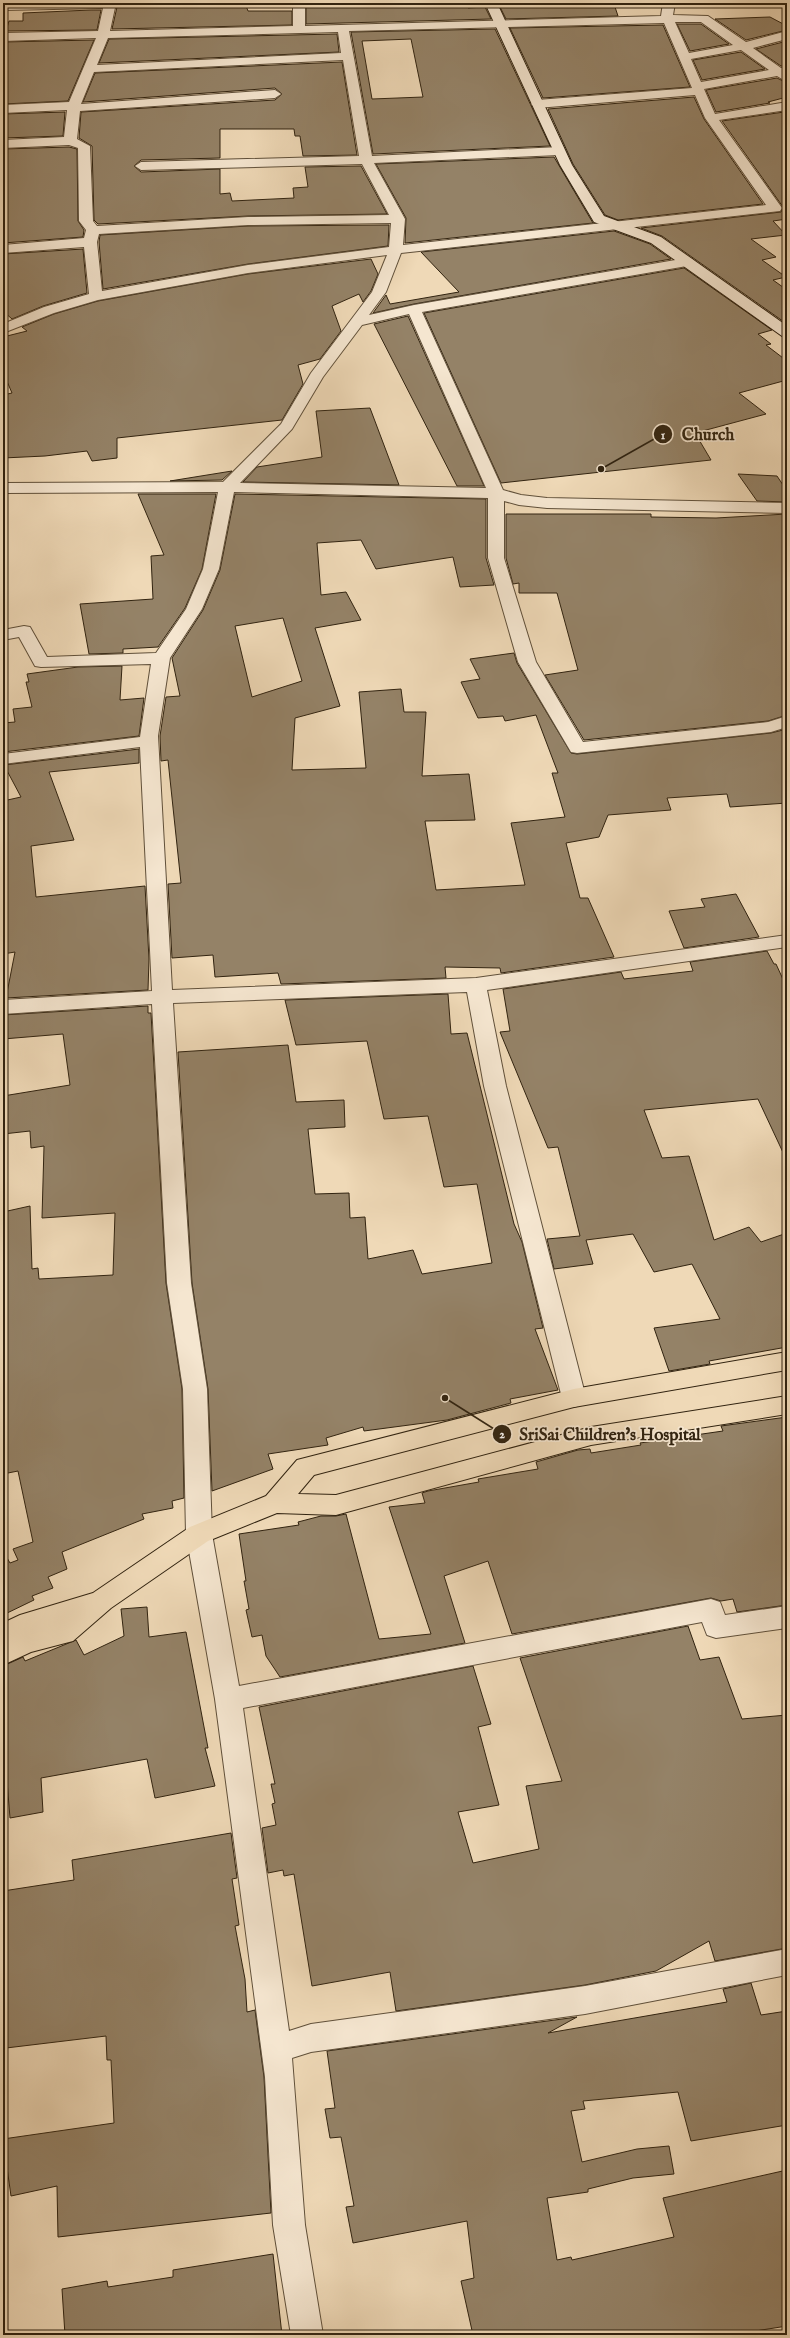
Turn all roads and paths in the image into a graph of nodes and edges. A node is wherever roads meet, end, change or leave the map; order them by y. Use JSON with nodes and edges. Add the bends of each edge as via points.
{"nodes":[{"id":1,"x":110,"y":3,"type":"edge"},
{"id":2,"x":299,"y":3,"type":"edge"},
{"id":3,"x":491,"y":3,"type":"edge"},
{"id":4,"x":669,"y":3,"type":"edge"},
{"id":5,"x":3,"y":7,"type":"edge"},
{"id":6,"x":668,"y":19,"type":"junction"},
{"id":7,"x":500,"y":23,"type":"junction"},
{"id":8,"x":343,"y":28,"type":"junction"},
{"id":9,"x":299,"y":29,"type":"junction"},
{"id":10,"x":103,"y":35,"type":"junction"},
{"id":11,"x":787,"y":35,"type":"edge"},
{"id":12,"x":3,"y":37,"type":"edge"},
{"id":13,"x":746,"y":46,"type":"junction"},
{"id":14,"x":348,"y":56,"type":"junction"},
{"id":15,"x":685,"y":57,"type":"junction"},
{"id":16,"x":89,"y":69,"type":"junction"},
{"id":17,"x":785,"y":74,"type":"edge"},
{"id":18,"x":699,"y":88,"type":"junction"},
{"id":19,"x":275,"y":94,"type":"dead end"},
{"id":20,"x":537,"y":104,"type":"junction"},
{"id":21,"x":787,"y":106,"type":"edge"},
{"id":22,"x":73,"y":107,"type":"junction"},
{"id":23,"x":3,"y":109,"type":"edge"},
{"id":24,"x":711,"y":118,"type":"junction"},
{"id":25,"x":70,"y":141,"type":"junction"},
{"id":26,"x":3,"y":144,"type":"edge"},
{"id":27,"x":559,"y":151,"type":"junction"},
{"id":28,"x":366,"y":160,"type":"junction"},
{"id":29,"x":141,"y":166,"type":"dead end"},
{"id":30,"x":781,"y":207,"type":"edge"},
{"id":31,"x":787,"y":216,"type":"edge"},
{"id":32,"x":398,"y":219,"type":"junction"},
{"id":33,"x":618,"y":226,"type":"junction"},
{"id":34,"x":92,"y":236,"type":"junction"},
{"id":35,"x":3,"y":248,"type":"edge"},
{"id":36,"x":396,"y":250,"type":"junction"},
{"id":37,"x":687,"y":262,"type":"junction"},
{"id":38,"x":96,"y":296,"type":"junction"},
{"id":39,"x":414,"y":310,"type":"junction"},
{"id":40,"x":357,"y":322,"type":"junction"},
{"id":41,"x":3,"y":329,"type":"edge"},
{"id":42,"x":787,"y":333,"type":"edge"},
{"id":43,"x":227,"y":487,"type":"junction"},
{"id":44,"x":3,"y":488,"type":"edge"},
{"id":45,"x":496,"y":493,"type":"junction"},
{"id":46,"x":787,"y":508,"type":"edge"},
{"id":47,"x":3,"y":635,"type":"edge"},
{"id":48,"x":161,"y":658,"type":"junction"},
{"id":49,"x":787,"y":720,"type":"edge"},
{"id":50,"x":149,"y":741,"type":"junction"},
{"id":51,"x":3,"y":758,"type":"edge"},
{"id":52,"x":786,"y":943,"type":"edge"},
{"id":53,"x":476,"y":985,"type":"junction"},
{"id":54,"x":161,"y":997,"type":"junction"},
{"id":55,"x":3,"y":1007,"type":"edge"},
{"id":56,"x":787,"y":1361,"type":"edge"},
{"id":57,"x":574,"y":1398,"type":"junction"},
{"id":58,"x":787,"y":1405,"type":"edge"},
{"id":59,"x":275,"y":1503,"type":"junction"},
{"id":60,"x":199,"y":1534,"type":"junction"},
{"id":61,"x":102,"y":1601,"type":"junction"},
{"id":62,"x":787,"y":1617,"type":"edge"},
{"id":63,"x":3,"y":1637,"type":"edge"},
{"id":64,"x":3,"y":1654,"type":"edge"},
{"id":65,"x":228,"y":1699,"type":"junction"},
{"id":66,"x":787,"y":1962,"type":"edge"},
{"id":67,"x":276,"y":2049,"type":"junction"},
{"id":68,"x":307,"y":2335,"type":"edge"}],
"edges":[{"from":1,"to":5,"type":"street"},
{"from":1,"to":10,"type":"street"},
{"from":2,"to":9,"type":"street"},
{"from":3,"to":7,"type":"street"},
{"from":4,"to":6,"type":"street"},
{"from":6,"to":7,"type":"street"},
{"from":6,"to":13,"type":"street","via":[[704,18]]},
{"from":6,"to":15,"type":"street"},
{"from":7,"to":8,"type":"street"},
{"from":7,"to":20,"type":"street"},
{"from":8,"to":9,"type":"street"},
{"from":8,"to":14,"type":"street"},
{"from":9,"to":10,"type":"street"},
{"from":10,"to":12,"type":"street"},
{"from":10,"to":16,"type":"street"},
{"from":11,"to":13,"type":"street"},
{"from":13,"to":15,"type":"street"},
{"from":13,"to":17,"type":"street"},
{"from":14,"to":16,"type":"street"},
{"from":14,"to":28,"type":"street"},
{"from":15,"to":18,"type":"street"},
{"from":16,"to":22,"type":"street"},
{"from":17,"to":18,"type":"street"},
{"from":18,"to":20,"type":"street"},
{"from":18,"to":24,"type":"street"},
{"from":19,"to":22,"type":"street"},
{"from":20,"to":27,"type":"street"},
{"from":21,"to":24,"type":"street"},
{"from":22,"to":23,"type":"street"},
{"from":22,"to":25,"type":"street"},
{"from":24,"to":30,"type":"street"},
{"from":25,"to":26,"type":"street"},
{"from":25,"to":34,"type":"street","via":[[84,146],[86,221]]},
{"from":27,"to":28,"type":"street"},
{"from":27,"to":33,"type":"street","via":[[599,219]]},
{"from":28,"to":29,"type":"street"},
{"from":28,"to":32,"type":"street"},
{"from":30,"to":31,"type":"street"},
{"from":30,"to":33,"type":"street"},
{"from":32,"to":34,"type":"street","via":[[248,221]]},
{"from":32,"to":36,"type":"street"},
{"from":33,"to":36,"type":"street"},
{"from":33,"to":37,"type":"street","via":[[656,240]]},
{"from":34,"to":35,"type":"street"},
{"from":34,"to":38,"type":"street"},
{"from":36,"to":38,"type":"street","via":[[248,269]]},
{"from":36,"to":40,"type":"street","via":[[379,292]]},
{"from":37,"to":39,"type":"street"},
{"from":37,"to":42,"type":"street"},
{"from":38,"to":41,"type":"street","via":[[49,310]]},
{"from":39,"to":40,"type":"street"},
{"from":39,"to":45,"type":"street"},
{"from":40,"to":43,"type":"street","via":[[316,376],[287,426]]},
{"from":43,"to":44,"type":"street"},
{"from":43,"to":45,"type":"street"},
{"from":43,"to":48,"type":"street","via":[[210,569],[194,609]]},
{"from":45,"to":46,"type":"street","via":[[519,500],[547,503]]},
{"from":45,"to":49,"type":"street","via":[[496,558],[527,662],[577,748],[771,727]]},
{"from":47,"to":48,"type":"street","via":[[24,632],[41,662]]},
{"from":48,"to":50,"type":"street"},
{"from":50,"to":51,"type":"street"},
{"from":50,"to":54,"type":"street"},
{"from":52,"to":53,"type":"street"},
{"from":53,"to":54,"type":"street"},
{"from":53,"to":57,"type":"street","via":[[495,1086]]},
{"from":54,"to":55,"type":"street"},
{"from":54,"to":60,"type":"street","via":[[179,1283],[195,1389]]},
{"from":56,"to":57,"type":"main road"},
{"from":57,"to":59,"type":"main road","via":[[306,1467]]},
{"from":58,"to":59,"type":"main road","via":[[590,1436],[336,1505]]},
{"from":59,"to":60,"type":"main road"},
{"from":60,"to":61,"type":"main road"},
{"from":60,"to":65,"type":"street"},
{"from":61,"to":63,"type":"main road","via":[[20,1626]]},
{"from":61,"to":64,"type":"main road","via":[[64,1633],[25,1642]]},
{"from":62,"to":65,"type":"street","via":[[716,1627],[711,1610]]},
{"from":65,"to":67,"type":"street"},
{"from":66,"to":67,"type":"street","via":[[585,2000],[311,2038]]},
{"from":67,"to":68,"type":"street","via":[[289,2225]]}]}
